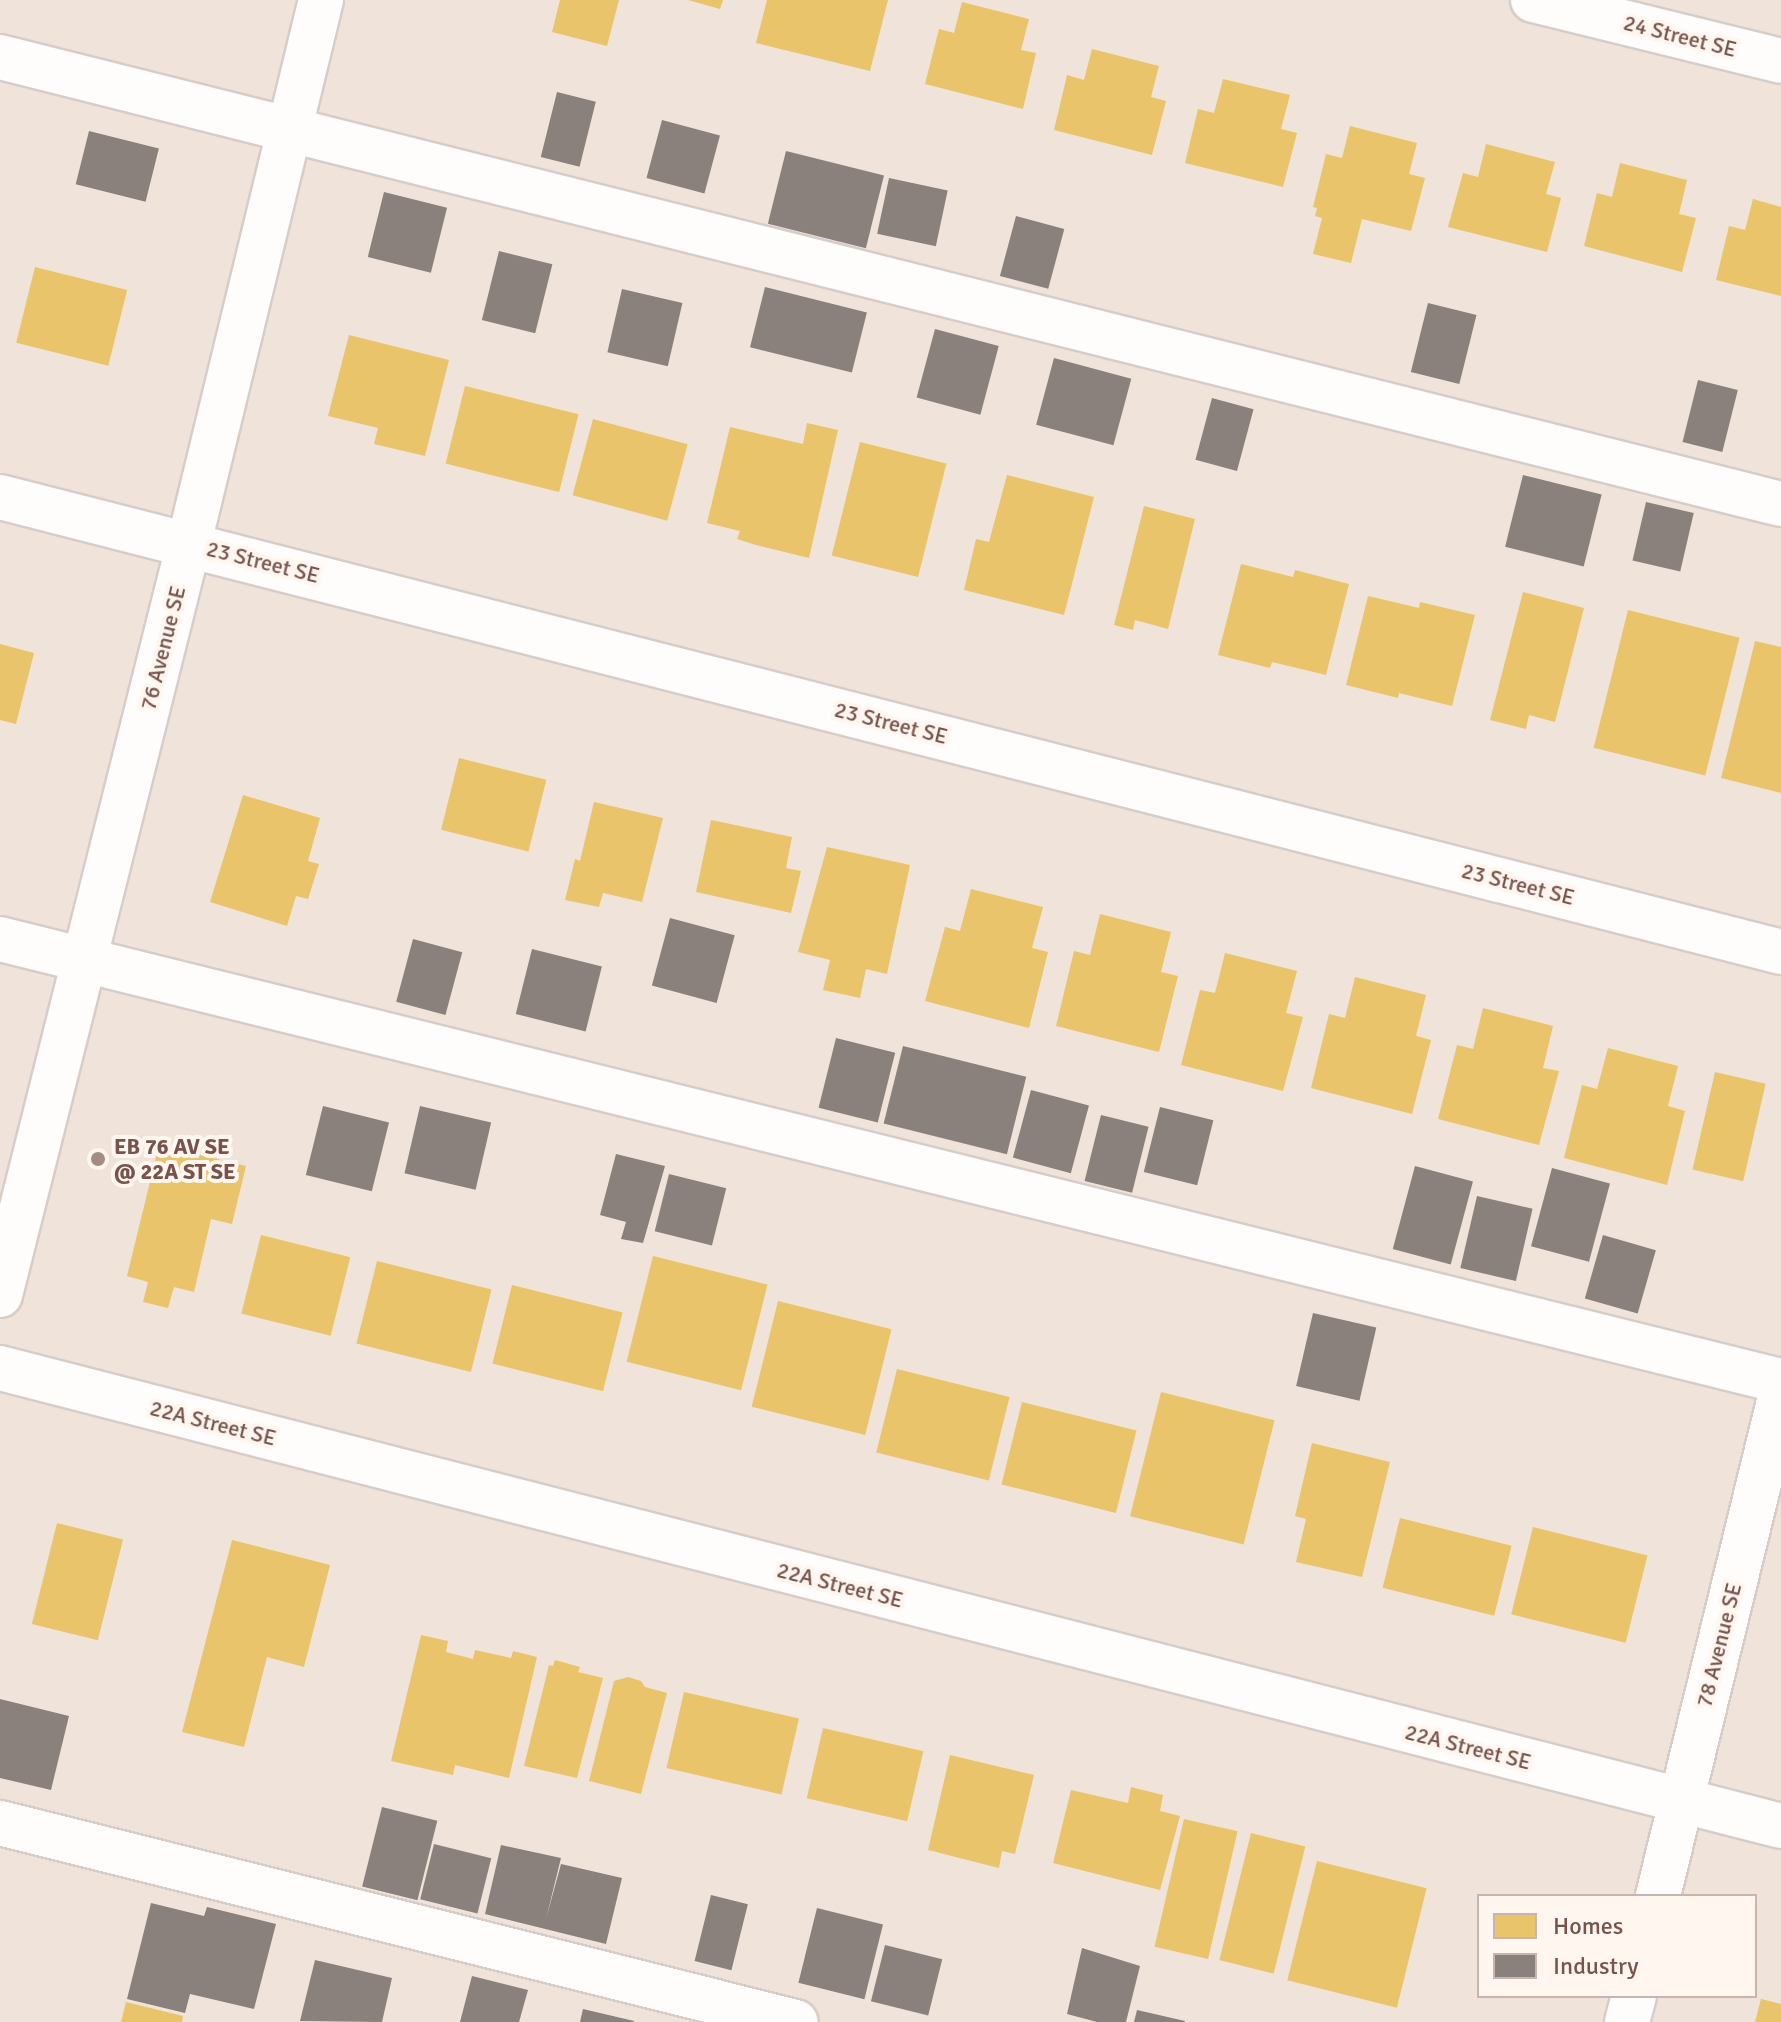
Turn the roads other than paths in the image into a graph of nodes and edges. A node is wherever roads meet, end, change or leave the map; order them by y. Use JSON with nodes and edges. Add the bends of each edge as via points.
{"nodes":[{"id":1,"x":321,"y":0,"type":"edge"},
{"id":2,"x":1533,"y":0,"type":"edge"},
{"id":3,"x":0,"y":57,"type":"edge"},
{"id":4,"x":1781,"y":61,"type":"edge"},
{"id":5,"x":289,"y":129,"type":"junction"},
{"id":6,"x":0,"y":497,"type":"edge"},
{"id":7,"x":1781,"y":504,"type":"edge"},
{"id":8,"x":189,"y":543,"type":"junction"},
{"id":9,"x":0,"y":939,"type":"edge"},
{"id":10,"x":1781,"y":952,"type":"edge"},
{"id":11,"x":84,"y":960,"type":"junction"},
{"id":12,"x":0,"y":1295,"type":"edge"},
{"id":13,"x":0,"y":1368,"type":"edge"},
{"id":14,"x":1781,"y":1381,"type":"edge"},
{"id":15,"x":1781,"y":1393,"type":"edge"},
{"id":16,"x":1681,"y":1802,"type":"junction"},
{"id":17,"x":0,"y":1823,"type":"edge"},
{"id":18,"x":1781,"y":1826,"type":"edge"},
{"id":19,"x":1658,"y":1894,"type":"edge"},
{"id":20,"x":1633,"y":1998,"type":"edge"},
{"id":21,"x":796,"y":2022,"type":"edge"},
{"id":22,"x":1627,"y":2022,"type":"edge"}],
"edges":[{"from":1,"to":5,"type":"street","name":"76 Avenue SE"},
{"from":2,"to":4,"type":"street","name":"24 Street SE"},
{"from":3,"to":5,"type":"street"},
{"from":5,"to":7,"type":"street"},
{"from":5,"to":8,"type":"street","name":"76 Avenue SE"},
{"from":6,"to":8,"type":"street","name":"23 Street SE"},
{"from":8,"to":10,"type":"street","name":"23 Street SE"},
{"from":8,"to":11,"type":"street","name":"76 Avenue SE"},
{"from":9,"to":11,"type":"street"},
{"from":11,"to":12,"type":"street","name":"76 Avenue SE"},
{"from":11,"to":14,"type":"street"},
{"from":13,"to":16,"type":"street","name":"22A Street SE"},
{"from":15,"to":16,"type":"street","name":"78 Avenue SE"},
{"from":16,"to":18,"type":"street","name":"22A Street SE"},
{"from":16,"to":19,"type":"street","name":"78 Avenue SE"},
{"from":17,"to":21,"type":"street"},
{"from":20,"to":22,"type":"street"}]}
